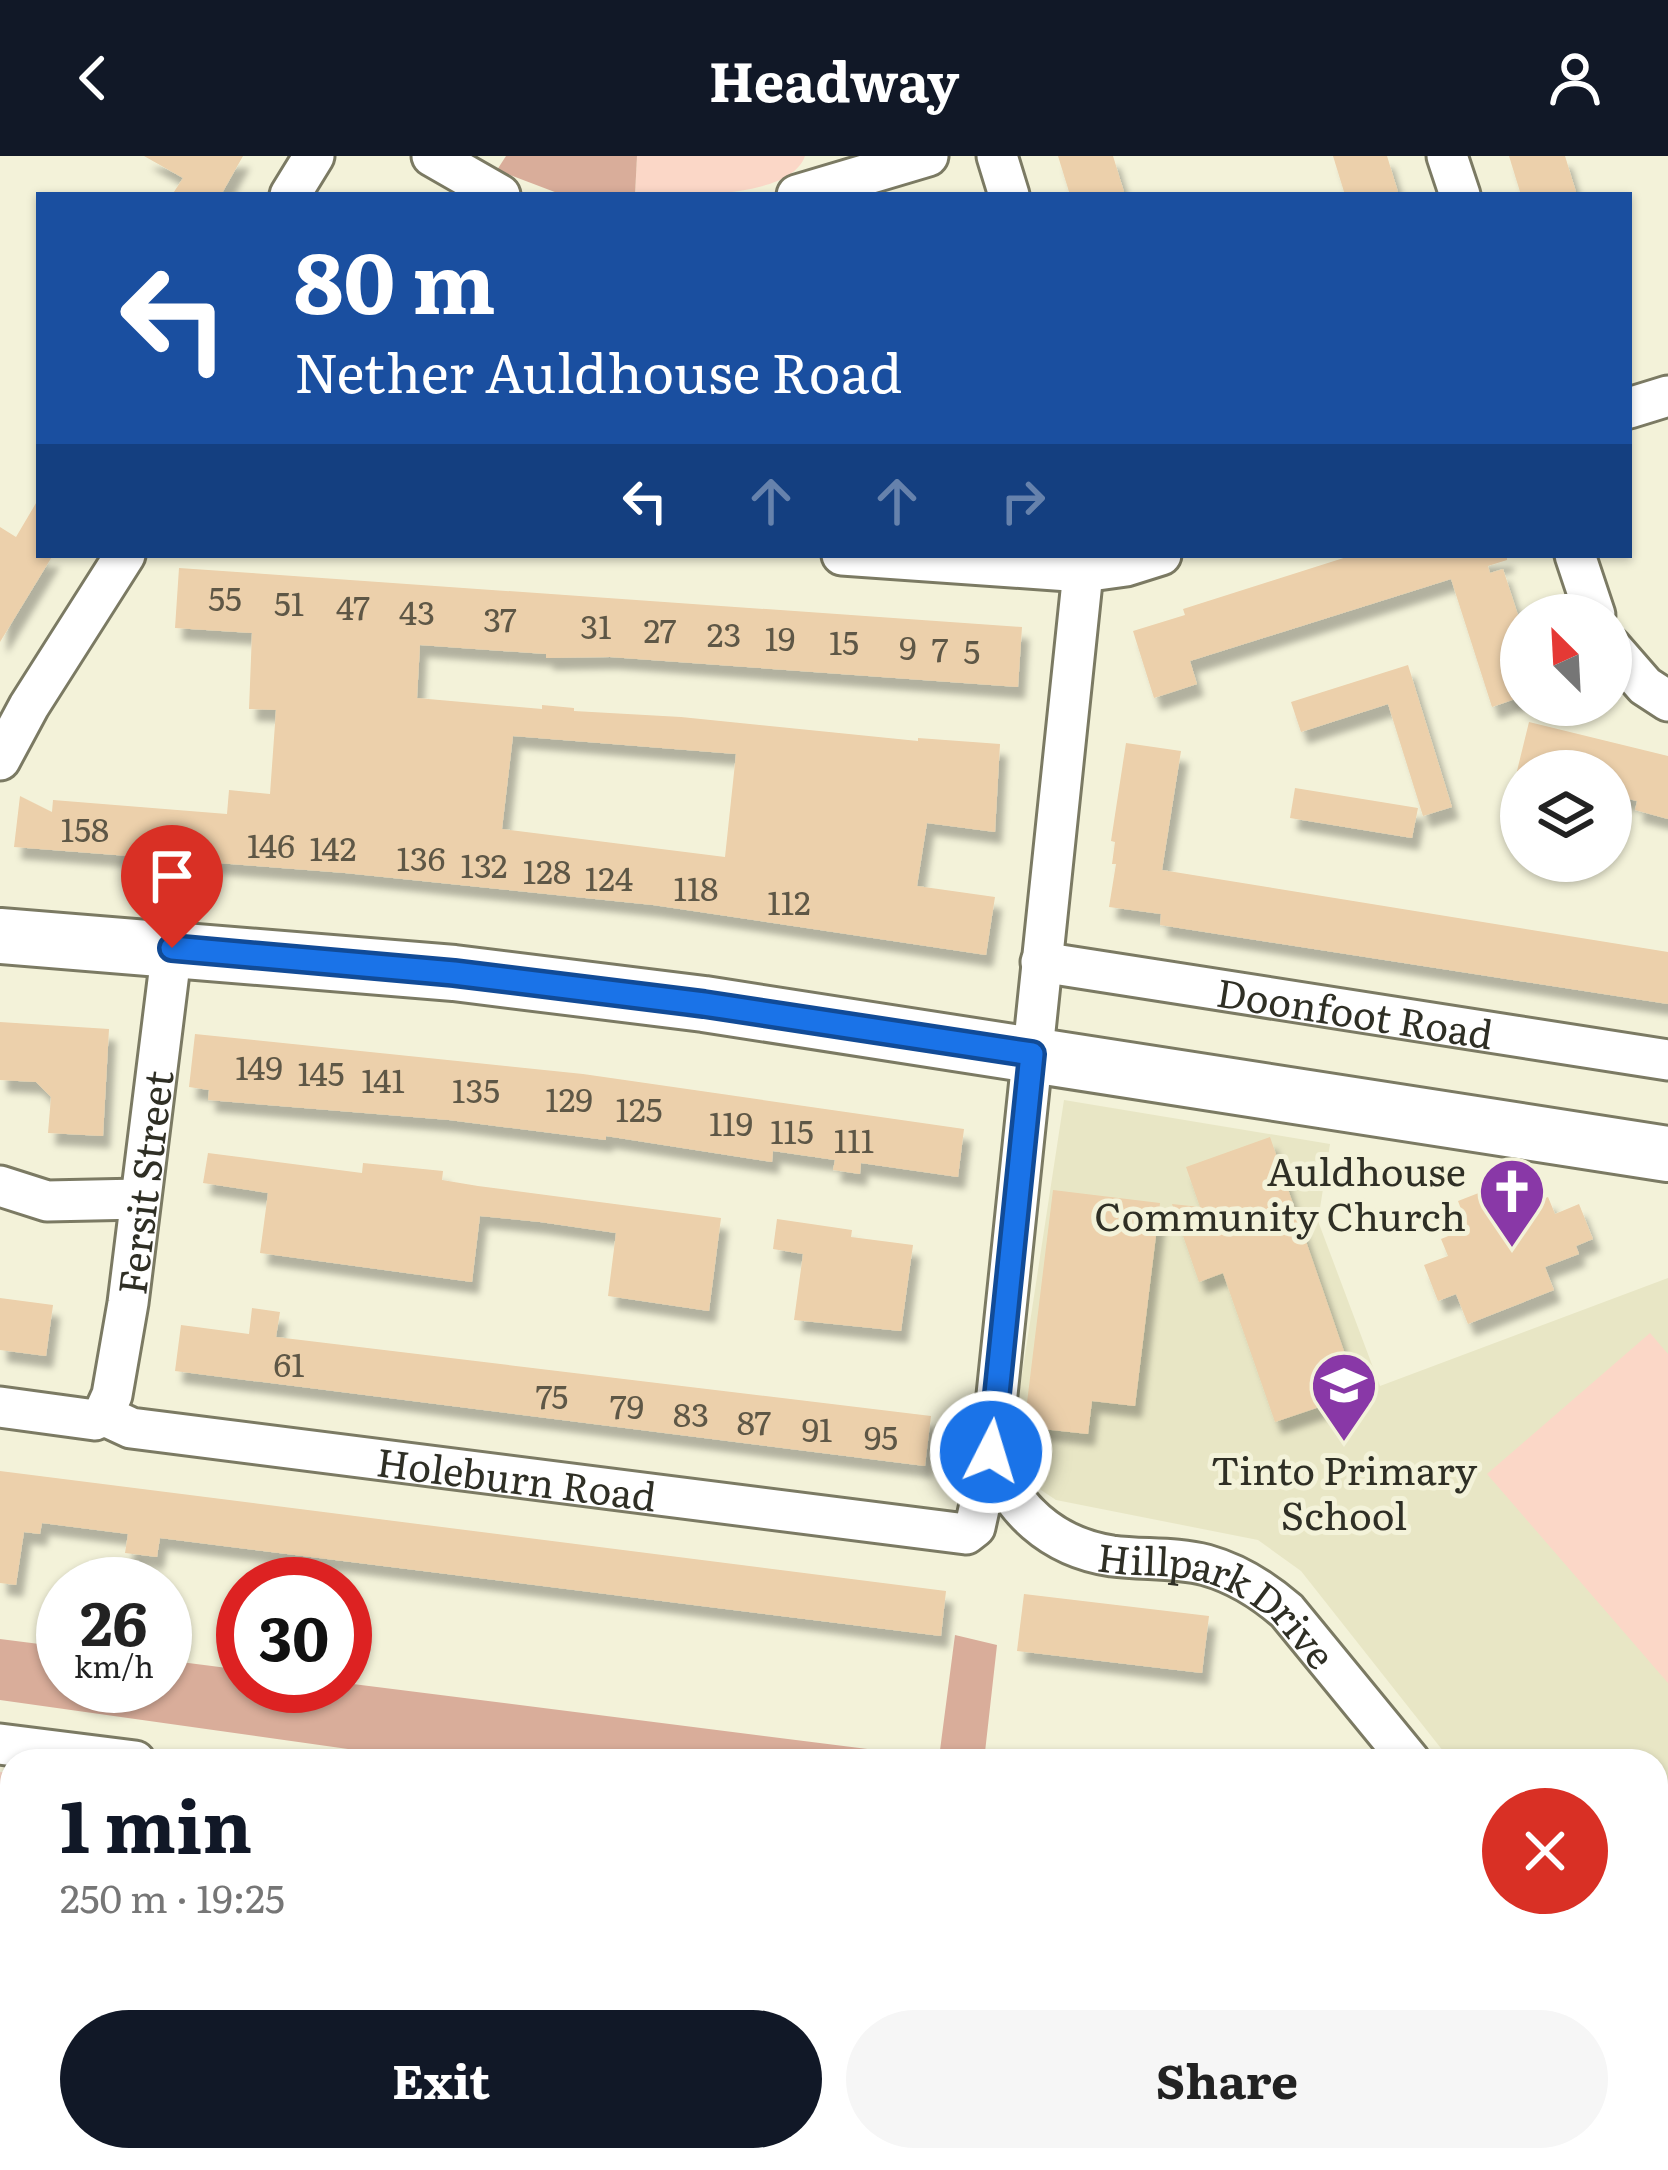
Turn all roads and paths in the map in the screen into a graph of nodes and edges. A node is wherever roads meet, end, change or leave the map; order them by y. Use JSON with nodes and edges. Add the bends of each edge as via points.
{"nodes":[{"id":1,"x":314,"y":156,"type":"edge"},
{"id":2,"x":432,"y":156,"type":"edge"},
{"id":3,"x":928,"y":156,"type":"edge"},
{"id":4,"x":997,"y":156,"type":"edge"},
{"id":5,"x":1448,"y":156,"type":"edge"},
{"id":6,"x":848,"y":167,"type":"edge"},
{"id":7,"x":292,"y":192,"type":"edge"},
{"id":8,"x":495,"y":192,"type":"edge"},
{"id":9,"x":802,"y":192,"type":"edge"},
{"id":10,"x":1008,"y":192,"type":"edge"},
{"id":11,"x":1459,"y":192,"type":"edge"},
{"id":12,"x":1668,"y":396,"type":"edge"},
{"id":13,"x":1632,"y":407,"type":"edge"},
{"id":14,"x":123,"y":558,"type":"edge"},
{"id":15,"x":885,"y":558,"type":"edge"},
{"id":16,"x":1576,"y":558,"type":"edge"},
{"id":17,"x":1136,"y":559,"type":"edge"},
{"id":18,"x":1083,"y":572,"type":"junction"},
{"id":19,"x":1588,"y":594,"type":"edge"},
{"id":20,"x":1632,"y":670,"type":"edge"},
{"id":21,"x":1668,"y":701,"type":"edge"},
{"id":22,"x":0,"y":760,"type":"edge"},
{"id":23,"x":0,"y":936,"type":"edge"},
{"id":24,"x":172,"y":948,"type":"junction"},
{"id":25,"x":1041,"y":962,"type":"junction"},
{"id":26,"x":1032,"y":1054,"type":"junction"},
{"id":27,"x":1668,"y":1060,"type":"edge"},
{"id":28,"x":1668,"y":1154,"type":"edge"},
{"id":29,"x":0,"y":1186,"type":"edge"},
{"id":30,"x":140,"y":1199,"type":"junction"},
{"id":31,"x":0,"y":1407,"type":"edge"},
{"id":32,"x":104,"y":1415,"type":"junction"},
{"id":33,"x":999,"y":1477,"type":"junction"},
{"id":34,"x":0,"y":1744,"type":"edge"},
{"id":35,"x":40,"y":1749,"type":"edge"},
{"id":36,"x":1400,"y":1749,"type":"edge"}],
"edges":[{"from":1,"to":7,"type":"street"},
{"from":2,"to":8,"type":"street"},
{"from":3,"to":6,"type":"street"},
{"from":4,"to":10,"type":"street"},
{"from":5,"to":11,"type":"street"},
{"from":6,"to":9,"type":"street"},
{"from":12,"to":13,"type":"street"},
{"from":14,"to":22,"type":"street"},
{"from":15,"to":18,"type":"street"},
{"from":16,"to":19,"type":"street"},
{"from":17,"to":18,"type":"street"},
{"from":18,"to":25,"type":"street"},
{"from":20,"to":21,"type":"street"},
{"from":23,"to":24,"type":"main road"},
{"from":24,"to":26,"type":"main road","via":[[454,973]]},
{"from":24,"to":30,"type":"street","name":"Fersit Street"},
{"from":25,"to":26,"type":"street"},
{"from":25,"to":27,"type":"street","name":"Doonfoot Road"},
{"from":26,"to":28,"type":"main road"},
{"from":26,"to":33,"type":"street","via":[[992,1433]]},
{"from":29,"to":30,"type":"street","via":[[47,1201]]},
{"from":30,"to":32,"type":"street","name":"Fersit Street"},
{"from":31,"to":32,"type":"street","name":"Holeburn Road"},
{"from":32,"to":33,"type":"street","name":"Holeburn Road","via":[[131,1428],[966,1534],[984,1486]]},
{"from":33,"to":36,"type":"street","name":"Hillpark Drive","via":[[1033,1520],[1076,1548],[1208,1566],[1265,1592]]},
{"from":34,"to":35,"type":"street"}]}
